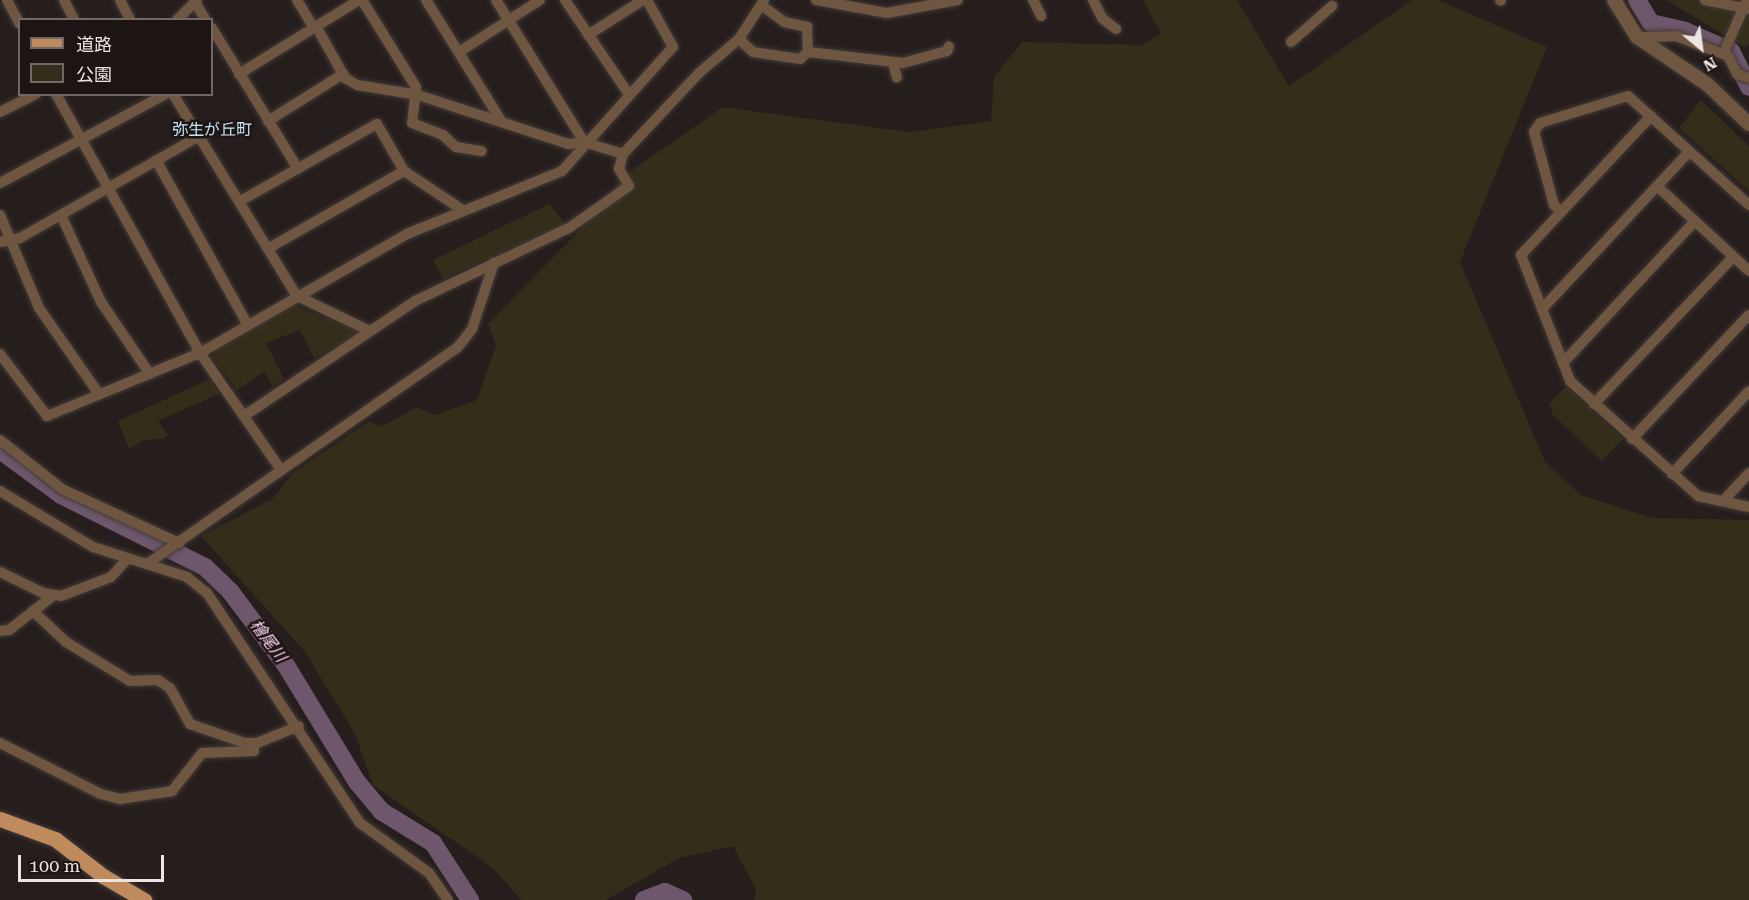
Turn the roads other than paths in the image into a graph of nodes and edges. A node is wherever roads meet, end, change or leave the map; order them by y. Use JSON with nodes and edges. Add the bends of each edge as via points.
{"nodes":[{"id":1,"x":7,"y":0,"type":"edge"},
{"id":2,"x":64,"y":0,"type":"edge"},
{"id":3,"x":120,"y":0,"type":"edge"},
{"id":4,"x":179,"y":0,"type":"edge"},
{"id":5,"x":297,"y":0,"type":"edge"},
{"id":6,"x":360,"y":0,"type":"edge"},
{"id":7,"x":426,"y":0,"type":"edge"},
{"id":8,"x":496,"y":0,"type":"edge"},
{"id":9,"x":540,"y":0,"type":"edge"},
{"id":10,"x":565,"y":0,"type":"edge"},
{"id":11,"x":645,"y":0,"type":"edge"},
{"id":12,"x":816,"y":0,"type":"edge"},
{"id":13,"x":958,"y":0,"type":"edge"},
{"id":14,"x":1033,"y":0,"type":"edge"},
{"id":15,"x":1094,"y":0,"type":"edge"},
{"id":16,"x":1614,"y":0,"type":"edge"},
{"id":17,"x":1705,"y":0,"type":"edge"},
{"id":18,"x":196,"y":1,"type":"edge"},
{"id":19,"x":762,"y":3,"type":"edge"},
{"id":20,"x":1746,"y":5,"type":"edge"},
{"id":21,"x":1332,"y":6,"type":"edge"},
{"id":22,"x":181,"y":16,"type":"edge"},
{"id":23,"x":1041,"y":16,"type":"dead end"},
{"id":24,"x":73,"y":18,"type":"edge"},
{"id":25,"x":129,"y":18,"type":"edge"},
{"id":26,"x":205,"y":18,"type":"edge"},
{"id":27,"x":18,"y":20,"type":"edge"},
{"id":28,"x":508,"y":20,"type":"junction"},
{"id":29,"x":315,"y":27,"type":"junction"},
{"id":30,"x":1116,"y":29,"type":"dead end"},
{"id":31,"x":213,"y":30,"type":"edge"},
{"id":32,"x":588,"y":34,"type":"junction"},
{"id":33,"x":1637,"y":37,"type":"junction"},
{"id":34,"x":739,"y":39,"type":"junction"},
{"id":35,"x":1291,"y":42,"type":"dead end"},
{"id":36,"x":949,"y":46,"type":"dead end"},
{"id":37,"x":459,"y":52,"type":"junction"},
{"id":38,"x":808,"y":52,"type":"junction"},
{"id":39,"x":1723,"y":54,"type":"junction"},
{"id":40,"x":893,"y":62,"type":"junction"},
{"id":41,"x":239,"y":74,"type":"junction"},
{"id":42,"x":343,"y":74,"type":"junction"},
{"id":43,"x":897,"y":78,"type":"dead end"},
{"id":44,"x":1749,"y":78,"type":"edge"},
{"id":45,"x":628,"y":93,"type":"junction"},
{"id":46,"x":418,"y":95,"type":"junction"},
{"id":47,"x":31,"y":96,"type":"edge"},
{"id":48,"x":57,"y":96,"type":"edge"},
{"id":49,"x":162,"y":96,"type":"edge"},
{"id":50,"x":174,"y":96,"type":"edge"},
{"id":51,"x":1,"y":108,"type":"edge"},
{"id":52,"x":1651,"y":116,"type":"junction"},
{"id":53,"x":501,"y":119,"type":"junction"},
{"id":54,"x":268,"y":121,"type":"junction"},
{"id":55,"x":1749,"y":124,"type":"edge"},
{"id":56,"x":201,"y":135,"type":"junction"},
{"id":57,"x":81,"y":140,"type":"junction"},
{"id":58,"x":584,"y":142,"type":"junction"},
{"id":59,"x":1690,"y":151,"type":"junction"},
{"id":60,"x":476,"y":154,"type":"dead end"},
{"id":61,"x":622,"y":154,"type":"junction"},
{"id":62,"x":156,"y":160,"type":"junction"},
{"id":63,"x":298,"y":169,"type":"junction"},
{"id":64,"x":404,"y":171,"type":"junction"},
{"id":65,"x":0,"y":183,"type":"edge"},
{"id":66,"x":1658,"y":186,"type":"junction"},
{"id":67,"x":107,"y":188,"type":"junction"},
{"id":68,"x":242,"y":200,"type":"junction"},
{"id":69,"x":1749,"y":205,"type":"edge"},
{"id":70,"x":461,"y":209,"type":"junction"},
{"id":71,"x":1561,"y":212,"type":"junction"},
{"id":72,"x":0,"y":215,"type":"edge"},
{"id":73,"x":60,"y":215,"type":"junction"},
{"id":74,"x":1695,"y":221,"type":"junction"},
{"id":75,"x":13,"y":240,"type":"junction"},
{"id":76,"x":0,"y":242,"type":"edge"},
{"id":77,"x":269,"y":248,"type":"junction"},
{"id":78,"x":1733,"y":257,"type":"junction"},
{"id":79,"x":494,"y":263,"type":"junction"},
{"id":80,"x":1749,"y":272,"type":"edge"},
{"id":81,"x":297,"y":296,"type":"junction"},
{"id":82,"x":1542,"y":309,"type":"junction"},
{"id":83,"x":1749,"y":315,"type":"edge"},
{"id":84,"x":248,"y":325,"type":"junction"},
{"id":85,"x":370,"y":331,"type":"junction"},
{"id":86,"x":200,"y":353,"type":"junction"},
{"id":87,"x":0,"y":354,"type":"edge"},
{"id":88,"x":1563,"y":363,"type":"junction"},
{"id":89,"x":150,"y":374,"type":"junction"},
{"id":90,"x":1749,"y":391,"type":"edge"},
{"id":91,"x":99,"y":394,"type":"junction"},
{"id":92,"x":1594,"y":404,"type":"junction"},
{"id":93,"x":244,"y":416,"type":"junction"},
{"id":94,"x":1632,"y":439,"type":"junction"},
{"id":95,"x":0,"y":440,"type":"edge"},
{"id":96,"x":281,"y":470,"type":"junction"},
{"id":97,"x":1749,"y":473,"type":"edge"},
{"id":98,"x":1672,"y":474,"type":"junction"},
{"id":99,"x":0,"y":491,"type":"edge"},
{"id":100,"x":1723,"y":501,"type":"junction"},
{"id":101,"x":1749,"y":507,"type":"edge"},
{"id":102,"x":179,"y":543,"type":"junction"},
{"id":103,"x":128,"y":558,"type":"junction"},
{"id":104,"x":147,"y":564,"type":"junction"},
{"id":105,"x":0,"y":572,"type":"edge"},
{"id":106,"x":54,"y":595,"type":"junction"},
{"id":107,"x":33,"y":611,"type":"junction"},
{"id":108,"x":0,"y":631,"type":"edge"},
{"id":109,"x":299,"y":726,"type":"junction"},
{"id":110,"x":252,"y":742,"type":"junction"},
{"id":111,"x":0,"y":743,"type":"edge"},
{"id":112,"x":0,"y":819,"type":"edge"},
{"id":113,"x":144,"y":900,"type":"edge"},
{"id":114,"x":448,"y":900,"type":"edge"}],
"edges":[{"from":1,"to":27,"type":"street"},
{"from":2,"to":24,"type":"street"},
{"from":3,"to":25,"type":"street"},
{"from":4,"to":22,"type":"street"},
{"from":5,"to":29,"type":"street"},
{"from":6,"to":29,"type":"street"},
{"from":6,"to":46,"type":"street"},
{"from":7,"to":37,"type":"street"},
{"from":8,"to":28,"type":"street"},
{"from":9,"to":28,"type":"street"},
{"from":10,"to":32,"type":"street"},
{"from":11,"to":32,"type":"street"},
{"from":11,"to":45,"type":"street","via":[[673,47]]},
{"from":12,"to":13,"type":"street","via":[[886,13]]},
{"from":14,"to":23,"type":"street"},
{"from":15,"to":30,"type":"street","via":[[1102,18]]},
{"from":16,"to":33,"type":"street"},
{"from":17,"to":20,"type":"street"},
{"from":18,"to":22,"type":"street"},
{"from":18,"to":26,"type":"street"},
{"from":19,"to":34,"type":"street"},
{"from":19,"to":38,"type":"street","via":[[784,22],[807,27]]},
{"from":20,"to":39,"type":"street"},
{"from":21,"to":35,"type":"street"},
{"from":28,"to":37,"type":"street"},
{"from":28,"to":58,"type":"street"},
{"from":29,"to":41,"type":"street"},
{"from":29,"to":42,"type":"street"},
{"from":31,"to":41,"type":"street"},
{"from":32,"to":45,"type":"street"},
{"from":33,"to":39,"type":"street","via":[[1676,36]]},
{"from":33,"to":55,"type":"street","via":[[1707,84]]},
{"from":34,"to":38,"type":"street","via":[[753,52],[800,59]]},
{"from":34,"to":61,"type":"street","via":[[699,73]]},
{"from":36,"to":40,"type":"street","via":[[947,51]]},
{"from":37,"to":53,"type":"street"},
{"from":38,"to":40,"type":"street"},
{"from":39,"to":44,"type":"street","via":[[1737,74]]},
{"from":40,"to":43,"type":"street"},
{"from":41,"to":54,"type":"street"},
{"from":42,"to":46,"type":"street","via":[[357,85]]},
{"from":42,"to":54,"type":"street"},
{"from":45,"to":58,"type":"street"},
{"from":46,"to":53,"type":"street"},
{"from":46,"to":60,"type":"street","via":[[412,123]]},
{"from":47,"to":51,"type":"street"},
{"from":48,"to":57,"type":"street"},
{"from":49,"to":57,"type":"street"},
{"from":50,"to":56,"type":"street"},
{"from":52,"to":59,"type":"street"},
{"from":52,"to":71,"type":"street"},
{"from":52,"to":71,"type":"street","via":[[1628,96],[1540,123],[1534,132],[1554,205]]},
{"from":53,"to":58,"type":"street","via":[[569,144]]},
{"from":54,"to":63,"type":"street"},
{"from":56,"to":62,"type":"street"},
{"from":56,"to":68,"type":"street"},
{"from":57,"to":65,"type":"street"},
{"from":57,"to":67,"type":"street"},
{"from":58,"to":61,"type":"street"},
{"from":58,"to":70,"type":"street","via":[[562,171]]},
{"from":59,"to":66,"type":"street"},
{"from":59,"to":69,"type":"street"},
{"from":61,"to":79,"type":"street","via":[[619,169],[629,186],[569,228]]},
{"from":62,"to":67,"type":"street"},
{"from":62,"to":84,"type":"street"},
{"from":63,"to":64,"type":"street","via":[[377,124]]},
{"from":63,"to":68,"type":"street"},
{"from":64,"to":70,"type":"street"},
{"from":64,"to":77,"type":"street"},
{"from":66,"to":74,"type":"street"},
{"from":66,"to":82,"type":"street"},
{"from":67,"to":73,"type":"street"},
{"from":67,"to":86,"type":"street"},
{"from":68,"to":77,"type":"street"},
{"from":70,"to":81,"type":"street","via":[[407,234]]},
{"from":71,"to":82,"type":"street","via":[[1521,255]]},
{"from":72,"to":75,"type":"street"},
{"from":73,"to":75,"type":"street"},
{"from":73,"to":89,"type":"street","via":[[101,302]]},
{"from":74,"to":78,"type":"street"},
{"from":74,"to":88,"type":"street"},
{"from":75,"to":76,"type":"street"},
{"from":75,"to":91,"type":"street","via":[[48,324]]},
{"from":77,"to":81,"type":"street"},
{"from":78,"to":80,"type":"street"},
{"from":78,"to":92,"type":"street"},
{"from":79,"to":85,"type":"street","via":[[415,302]]},
{"from":79,"to":96,"type":"street","via":[[472,329],[458,347]]},
{"from":81,"to":84,"type":"street"},
{"from":81,"to":85,"type":"street"},
{"from":82,"to":88,"type":"street"},
{"from":83,"to":94,"type":"street"},
{"from":84,"to":86,"type":"street"},
{"from":85,"to":93,"type":"street"},
{"from":86,"to":89,"type":"street"},
{"from":86,"to":93,"type":"street"},
{"from":87,"to":91,"type":"street","via":[[48,416]]},
{"from":88,"to":92,"type":"street","via":[[1569,381]]},
{"from":89,"to":91,"type":"street"},
{"from":90,"to":98,"type":"street"},
{"from":92,"to":94,"type":"street"},
{"from":93,"to":96,"type":"street"},
{"from":94,"to":98,"type":"street"},
{"from":95,"to":102,"type":"street","via":[[62,489]]},
{"from":96,"to":102,"type":"street"},
{"from":97,"to":100,"type":"street"},
{"from":98,"to":100,"type":"street","via":[[1698,496]]},
{"from":99,"to":103,"type":"street","via":[[93,547]]},
{"from":100,"to":101,"type":"street"},
{"from":102,"to":104,"type":"street"},
{"from":103,"to":104,"type":"street"},
{"from":103,"to":106,"type":"street","via":[[111,577],[90,587]]},
{"from":104,"to":109,"type":"street","via":[[187,577],[207,593]]},
{"from":105,"to":106,"type":"street"},
{"from":106,"to":107,"type":"street"},
{"from":107,"to":108,"type":"street","via":[[9,630]]},
{"from":107,"to":110,"type":"street","via":[[66,642],[130,681],[158,680],[170,688],[190,724]]},
{"from":109,"to":110,"type":"street"},
{"from":109,"to":114,"type":"street","via":[[360,823],[429,873]]},
{"from":110,"to":111,"type":"street","via":[[254,751],[202,753],[172,791],[120,799],[101,794]]},
{"from":112,"to":113,"type":"main road","via":[[55,839],[103,876]]}]}
